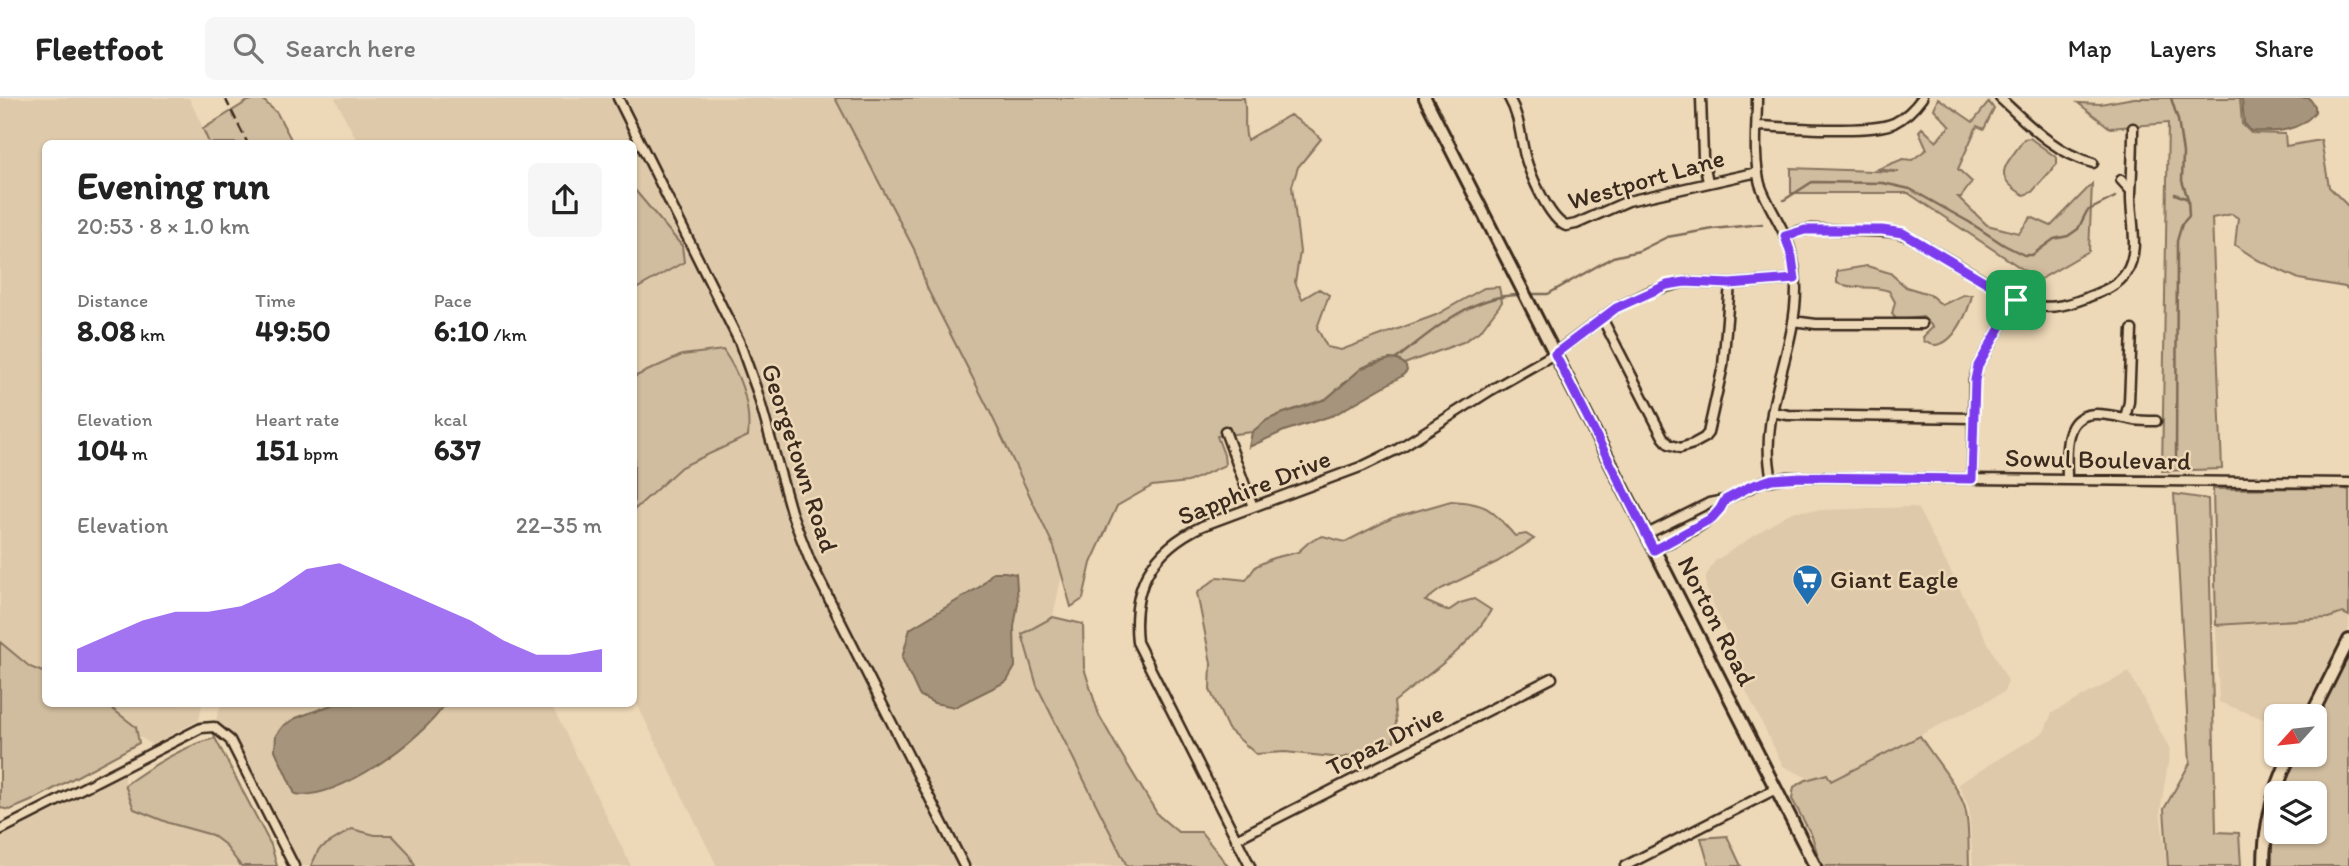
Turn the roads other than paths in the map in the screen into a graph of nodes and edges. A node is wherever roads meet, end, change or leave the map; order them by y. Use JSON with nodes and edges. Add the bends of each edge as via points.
{"nodes":[{"id":1,"x":618,"y":98,"type":"edge"},
{"id":2,"x":1425,"y":98,"type":"edge"},
{"id":3,"x":1509,"y":98,"type":"edge"},
{"id":4,"x":1701,"y":98,"type":"edge"},
{"id":5,"x":1757,"y":98,"type":"edge"},
{"id":6,"x":1922,"y":98,"type":"edge"},
{"id":7,"x":2000,"y":98,"type":"edge"},
{"id":8,"x":1757,"y":126,"type":"junction"},
{"id":9,"x":2133,"y":128,"type":"dead end"},
{"id":10,"x":2093,"y":163,"type":"dead end"},
{"id":11,"x":1758,"y":172,"type":"junction"},
{"id":12,"x":2121,"y":180,"type":"dead end"},
{"id":13,"x":1708,"y":182,"type":"junction"},
{"id":14,"x":2132,"y":191,"type":"junction"},
{"id":15,"x":1785,"y":236,"type":"junction"},
{"id":16,"x":1795,"y":279,"type":"junction"},
{"id":17,"x":1730,"y":284,"type":"junction"},
{"id":18,"x":2016,"y":300,"type":"junction"},
{"id":19,"x":1602,"y":318,"type":"junction"},
{"id":20,"x":1793,"y":321,"type":"junction"},
{"id":21,"x":1922,"y":324,"type":"dead end"},
{"id":22,"x":2132,"y":330,"type":"dead end"},
{"id":23,"x":1555,"y":354,"type":"junction"},
{"id":24,"x":1772,"y":412,"type":"junction"},
{"id":25,"x":1973,"y":418,"type":"junction"},
{"id":26,"x":2125,"y":418,"type":"junction"},
{"id":27,"x":2156,"y":421,"type":"dead end"},
{"id":28,"x":1225,"y":431,"type":"dead end"},
{"id":29,"x":1772,"y":479,"type":"junction"},
{"id":30,"x":1972,"y":479,"type":"junction"},
{"id":31,"x":2067,"y":479,"type":"junction"},
{"id":32,"x":2349,"y":483,"type":"edge"},
{"id":33,"x":1725,"y":500,"type":"junction"},
{"id":34,"x":1253,"y":507,"type":"junction"},
{"id":35,"x":1647,"y":534,"type":"junction"},
{"id":36,"x":1654,"y":550,"type":"junction"},
{"id":37,"x":2349,"y":640,"type":"edge"},
{"id":38,"x":1552,"y":678,"type":"dead end"},
{"id":39,"x":2317,"y":704,"type":"edge"},
{"id":40,"x":2285,"y":767,"type":"edge"},
{"id":41,"x":1776,"y":789,"type":"junction"},
{"id":42,"x":0,"y":830,"type":"edge"},
{"id":43,"x":1236,"y":839,"type":"junction"},
{"id":44,"x":294,"y":866,"type":"edge"},
{"id":45,"x":964,"y":866,"type":"edge"},
{"id":46,"x":1250,"y":866,"type":"edge"},
{"id":47,"x":1625,"y":866,"type":"edge"},
{"id":48,"x":1815,"y":866,"type":"edge"},
{"id":49,"x":2264,"y":866,"type":"edge"}],
"edges":[{"from":1,"to":45,"type":"street","name":"Georgetown Road","via":[[739,341],[810,561]]},
{"from":2,"to":23,"type":"street","name":"Norton Road"},
{"from":3,"to":13,"type":"street","name":"Westport Lane","via":[[1518,115],[1528,165],[1561,224],[1571,225],[1628,201]]},
{"from":4,"to":13,"type":"street"},
{"from":5,"to":8,"type":"street"},
{"from":6,"to":8,"type":"street","via":[[1909,114],[1891,125],[1863,129]]},
{"from":7,"to":10,"type":"street","via":[[2047,140],[2070,156]]},
{"from":8,"to":11,"type":"street"},
{"from":9,"to":14,"type":"street"},
{"from":11,"to":13,"type":"street","name":"Westport Lane"},
{"from":11,"to":15,"type":"street"},
{"from":12,"to":14,"type":"street"},
{"from":14,"to":18,"type":"street","via":[[2132,258],[2121,281],[2065,306],[2036,307]]},
{"from":15,"to":16,"type":"street"},
{"from":15,"to":18,"type":"street","via":[[1812,229],[1896,232]]},
{"from":16,"to":17,"type":"street","name":"Sapphire Drive"},
{"from":16,"to":20,"type":"street"},
{"from":17,"to":19,"type":"street","name":"Sapphire Drive","via":[[1667,285]]},
{"from":17,"to":19,"type":"street","via":[[1723,366],[1709,428],[1704,438],[1685,447],[1673,446],[1663,437]]},
{"from":18,"to":25,"type":"street","via":[[1978,366]]},
{"from":19,"to":23,"type":"street","name":"Sapphire Drive"},
{"from":20,"to":21,"type":"street"},
{"from":20,"to":24,"type":"street"},
{"from":22,"to":26,"type":"street"},
{"from":23,"to":34,"type":"street","name":"Sapphire Drive","via":[[1398,449]]},
{"from":23,"to":35,"type":"street","name":"Norton Road"},
{"from":24,"to":25,"type":"street"},
{"from":24,"to":29,"type":"street","via":[[1768,454]]},
{"from":25,"to":30,"type":"street"},
{"from":26,"to":27,"type":"street"},
{"from":26,"to":31,"type":"street","via":[[2099,413],[2078,420],[2068,439]]},
{"from":28,"to":34,"type":"street"},
{"from":29,"to":30,"type":"street","name":"Sowul Boulevard"},
{"from":29,"to":33,"type":"street","name":"Sowul Boulevard"},
{"from":30,"to":31,"type":"street","name":"Sowul Boulevard"},
{"from":31,"to":32,"type":"street","name":"Sowul Boulevard"},
{"from":33,"to":35,"type":"street","name":"Sowul Boulevard","via":[[1709,503]]},
{"from":33,"to":36,"type":"street","name":"Sowul Boulevard","via":[[1712,518]]},
{"from":34,"to":43,"type":"street","name":"Sapphire Drive","via":[[1190,532],[1160,555],[1139,593],[1135,619],[1137,642],[1146,663]]},
{"from":35,"to":36,"type":"street","name":"Norton Road"},
{"from":36,"to":41,"type":"street","name":"Norton Road"},
{"from":37,"to":39,"type":"street"},
{"from":38,"to":43,"type":"street","name":"Topaz Drive"},
{"from":40,"to":49,"type":"street","via":[[2269,812]]},
{"from":41,"to":47,"type":"street"},
{"from":41,"to":48,"type":"street","name":"Norton Road"},
{"from":42,"to":44,"type":"street","via":[[201,728],[214,727],[230,740]]},
{"from":43,"to":46,"type":"street","name":"Sapphire Drive"}]}
